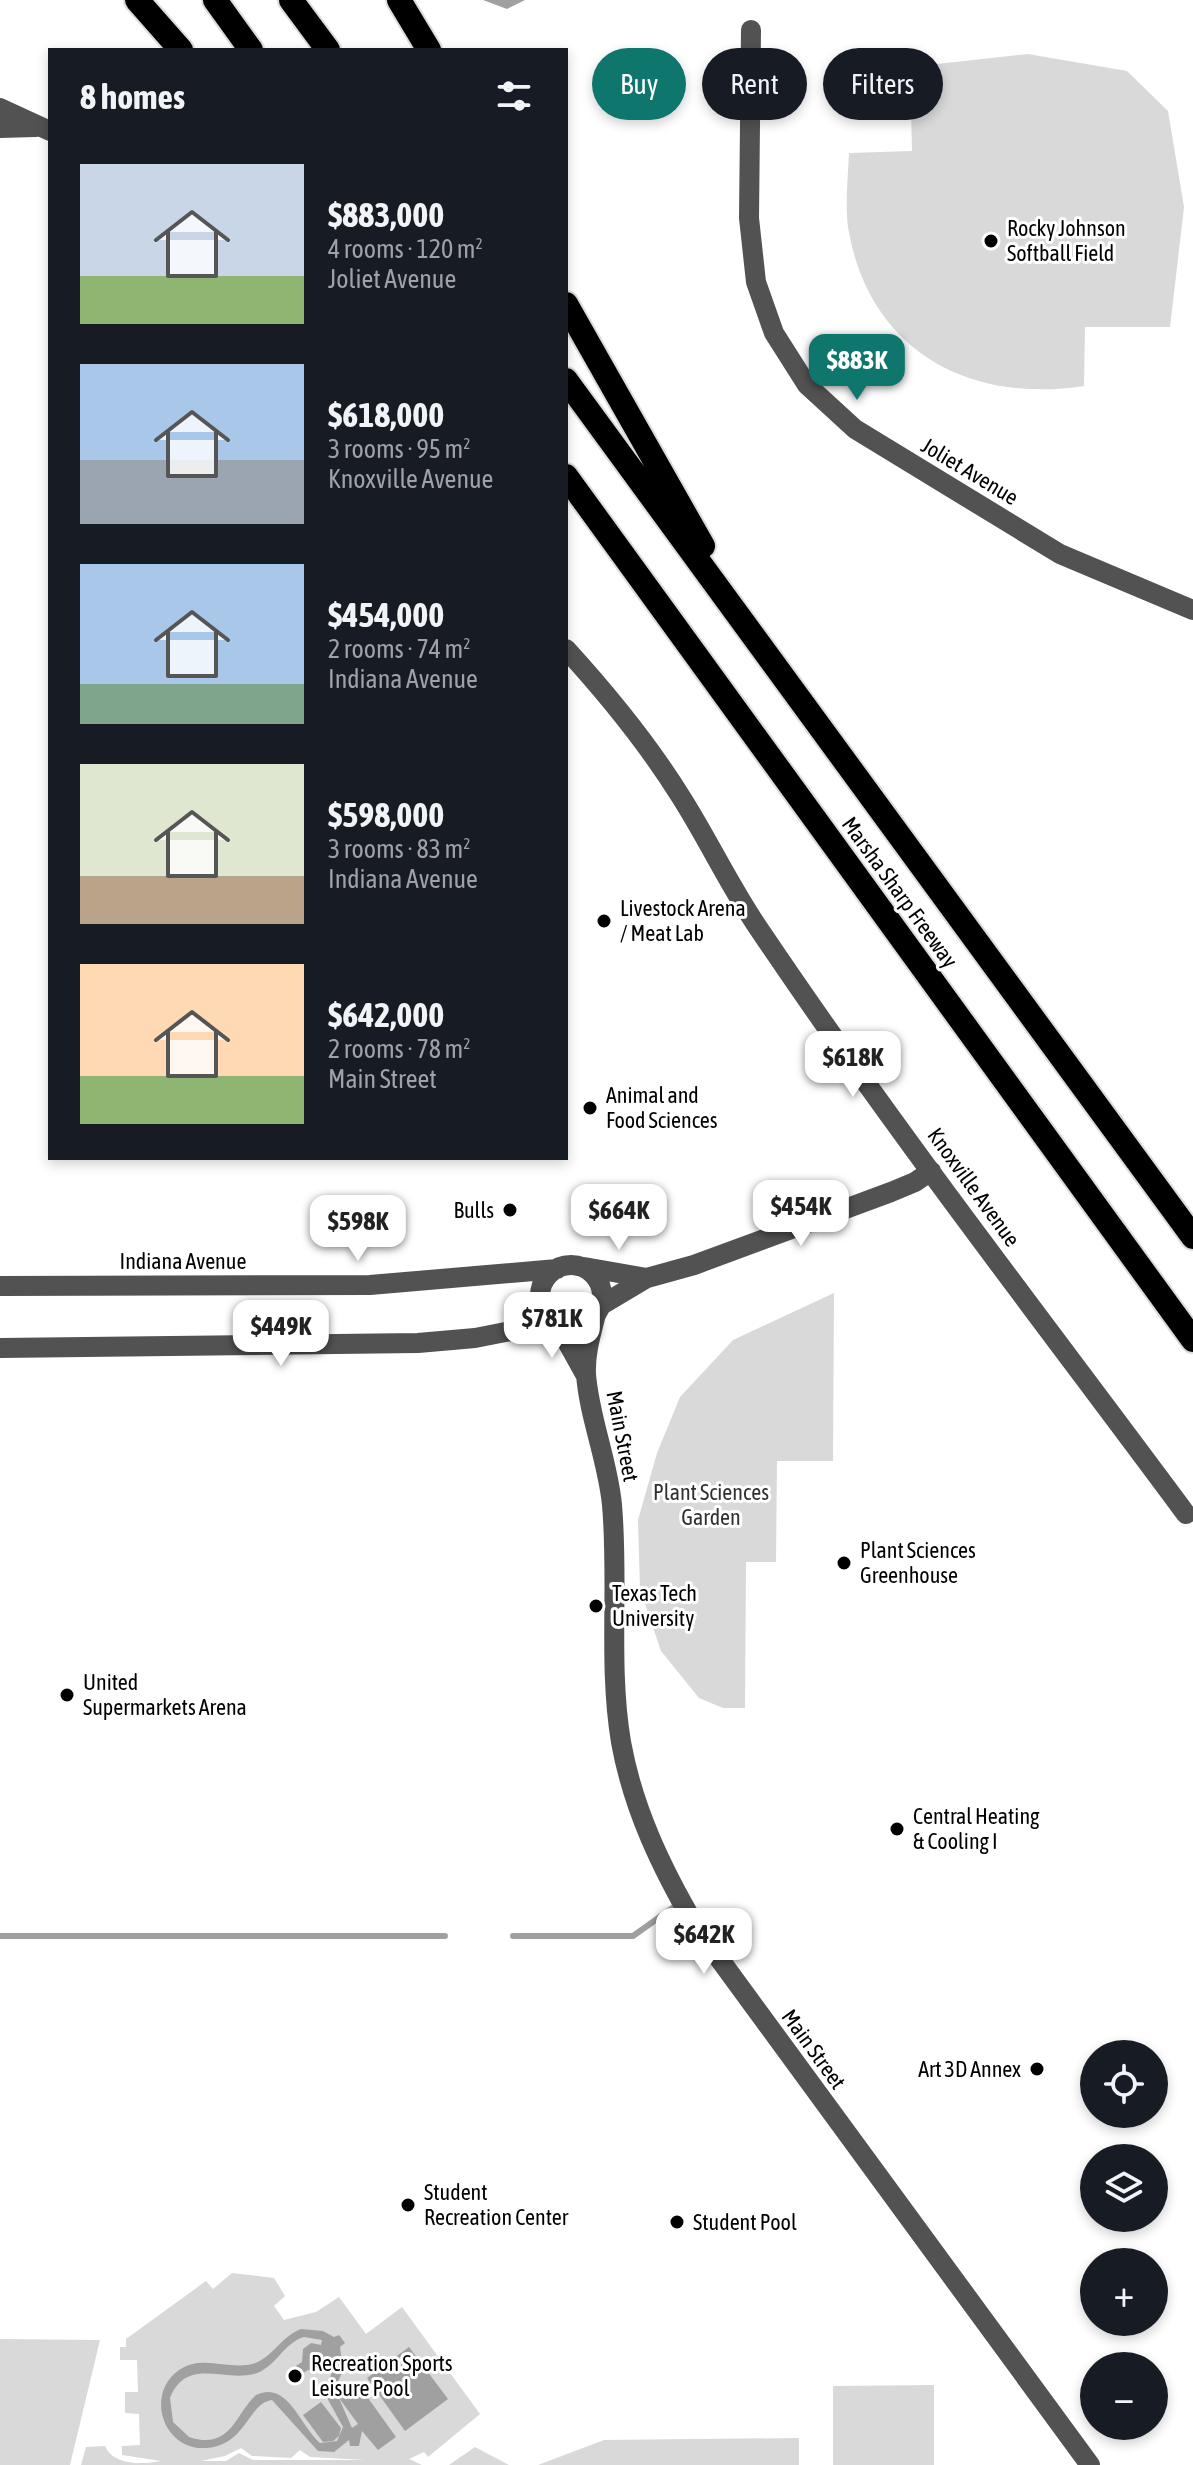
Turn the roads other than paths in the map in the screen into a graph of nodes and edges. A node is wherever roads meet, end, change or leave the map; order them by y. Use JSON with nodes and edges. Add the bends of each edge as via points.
{"nodes":[{"id":1,"x":137,"y":0,"type":"edge"},
{"id":2,"x":215,"y":0,"type":"edge"},
{"id":3,"x":291,"y":0,"type":"edge"},
{"id":4,"x":399,"y":0,"type":"edge"},
{"id":5,"x":751,"y":30,"type":"dead end"},
{"id":6,"x":179,"y":48,"type":"edge"},
{"id":7,"x":250,"y":48,"type":"edge"},
{"id":8,"x":327,"y":48,"type":"edge"},
{"id":9,"x":428,"y":48,"type":"edge"},
{"id":10,"x":0,"y":108,"type":"edge"},
{"id":11,"x":0,"y":128,"type":"edge"},
{"id":12,"x":44,"y":129,"type":"edge"},
{"id":13,"x":568,"y":308,"type":"edge"},
{"id":14,"x":568,"y":383,"type":"edge"},
{"id":15,"x":568,"y":479,"type":"edge"},
{"id":16,"x":568,"y":487,"type":"edge"},
{"id":17,"x":608,"y":532,"type":"junction"},
{"id":18,"x":1193,"y":610,"type":"edge"},
{"id":19,"x":761,"y":650,"type":"junction"},
{"id":20,"x":568,"y":651,"type":"edge"},
{"id":21,"x":931,"y":1171,"type":"junction"},
{"id":22,"x":1193,"y":1237,"type":"edge"},
{"id":23,"x":584,"y":1267,"type":"junction"},
{"id":24,"x":557,"y":1269,"type":"junction"},
{"id":25,"x":647,"y":1278,"type":"junction"},
{"id":26,"x":0,"y":1286,"type":"edge"},
{"id":27,"x":598,"y":1310,"type":"junction"},
{"id":28,"x":556,"y":1322,"type":"junction"},
{"id":29,"x":1193,"y":1340,"type":"edge"},
{"id":30,"x":0,"y":1348,"type":"edge"},
{"id":31,"x":586,"y":1376,"type":"junction"},
{"id":32,"x":1186,"y":1514,"type":"dead end"},
{"id":33,"x":1090,"y":2465,"type":"edge"}],
"edges":[{"from":1,"to":6,"type":"highway"},
{"from":2,"to":7,"type":"highway"},
{"from":3,"to":8,"type":"highway"},
{"from":4,"to":9,"type":"highway"},
{"from":5,"to":18,"type":"street","name":"Joliet Avenue","via":[[749,218],[756,282],[774,333],[807,385],[855,429],[1060,554]]},
{"from":10,"to":12,"type":"street"},
{"from":11,"to":12,"type":"street"},
{"from":13,"to":19,"type":"highway"},
{"from":14,"to":19,"type":"highway","name":"Marsha Sharp Freeway"},
{"from":15,"to":17,"type":"highway","name":"Marsha Sharp Freeway"},
{"from":16,"to":17,"type":"highway"},
{"from":17,"to":29,"type":"highway","name":"Marsha Sharp Freeway"},
{"from":19,"to":22,"type":"highway","name":"Marsha Sharp Freeway"},
{"from":20,"to":21,"type":"street","name":"Knoxville Avenue","via":[[604,690],[681,797],[761,932]]},
{"from":21,"to":25,"type":"street","via":[[903,1187]]},
{"from":21,"to":32,"type":"street","name":"Knoxville Avenue"},
{"from":23,"to":24,"type":"street"},
{"from":23,"to":25,"type":"street"},
{"from":23,"to":27,"type":"street","via":[[601,1287]]},
{"from":24,"to":26,"type":"street","name":"Indiana Avenue","via":[[370,1285]]},
{"from":24,"to":28,"type":"street","via":[[541,1293],[545,1312]]},
{"from":25,"to":27,"type":"street"},
{"from":27,"to":28,"type":"street","via":[[580,1325]]},
{"from":27,"to":31,"type":"street","name":"Main Street"},
{"from":28,"to":30,"type":"street","via":[[418,1343]]},
{"from":28,"to":31,"type":"street","name":"Main Street"},
{"from":31,"to":33,"type":"street","name":"Main Street","via":[[612,1508],[621,1741],[658,1858],[696,1927]]}]}
